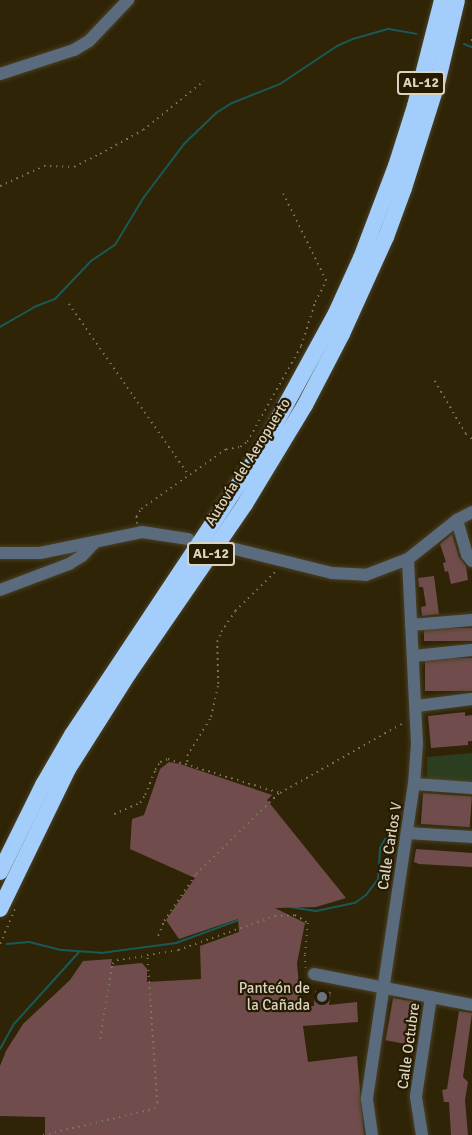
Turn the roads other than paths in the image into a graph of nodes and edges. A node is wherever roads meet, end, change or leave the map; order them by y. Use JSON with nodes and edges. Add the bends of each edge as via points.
{"nodes":[{"id":1,"x":128,"y":0,"type":"edge"},
{"id":2,"x":430,"y":0,"type":"edge"},
{"id":3,"x":442,"y":0,"type":"edge"},
{"id":4,"x":460,"y":0,"type":"edge"},
{"id":5,"x":0,"y":74,"type":"edge"},
{"id":6,"x":396,"y":166,"type":"junction"},
{"id":7,"x":472,"y":512,"type":"edge"},
{"id":8,"x":457,"y":520,"type":"junction"},
{"id":9,"x":188,"y":539,"type":"dead end"},
{"id":10,"x":94,"y":543,"type":"junction"},
{"id":11,"x":231,"y":548,"type":"dead end"},
{"id":12,"x":0,"y":553,"type":"edge"},
{"id":13,"x":408,"y":559,"type":"junction"},
{"id":14,"x":472,"y":561,"type":"edge"},
{"id":15,"x":0,"y":590,"type":"edge"},
{"id":16,"x":472,"y":620,"type":"edge"},
{"id":17,"x":411,"y":625,"type":"junction"},
{"id":18,"x":472,"y":650,"type":"edge"},
{"id":19,"x":414,"y":656,"type":"junction"},
{"id":20,"x":472,"y":699,"type":"edge"},
{"id":21,"x":417,"y":711,"type":"junction"},
{"id":22,"x":414,"y":784,"type":"junction"},
{"id":23,"x":472,"y":788,"type":"edge"},
{"id":24,"x":407,"y":833,"type":"junction"},
{"id":25,"x":472,"y":837,"type":"edge"},
{"id":26,"x":0,"y":872,"type":"edge"},
{"id":27,"x":0,"y":909,"type":"edge"},
{"id":28,"x":314,"y":974,"type":"road end"},
{"id":29,"x":384,"y":988,"type":"junction"},
{"id":30,"x":431,"y":997,"type":"junction"},
{"id":31,"x":472,"y":1005,"type":"edge"},
{"id":32,"x":372,"y":1135,"type":"edge"},
{"id":33,"x":422,"y":1135,"type":"edge"}],
"edges":[{"from":1,"to":5,"type":"street","via":[[89,41],[74,50]]},
{"from":2,"to":6,"type":"highway"},
{"from":3,"to":6,"type":"highway","name":"Autovía del Aeropuerto","number":"AL-12"},
{"from":4,"to":27,"type":"highway","name":"Autovía del Aeropuerto","number":"AL-12","via":[[437,84],[386,237],[319,379],[245,504],[68,769]]},
{"from":6,"to":26,"type":"highway","name":"Autovía del Aeropuerto","number":"AL-12","via":[[361,258],[286,409],[72,735]]},
{"from":7,"to":8,"type":"street"},
{"from":8,"to":13,"type":"street"},
{"from":8,"to":14,"type":"street"},
{"from":9,"to":10,"type":"street","via":[[142,532]]},
{"from":10,"to":12,"type":"street","via":[[40,553]]},
{"from":10,"to":15,"type":"street","via":[[69,564]]},
{"from":11,"to":13,"type":"street","via":[[351,575],[385,570]]},
{"from":13,"to":17,"type":"street","name":"Calle Carlos V"},
{"from":16,"to":17,"type":"street"},
{"from":17,"to":19,"type":"street","name":"Calle Carlos V"},
{"from":18,"to":19,"type":"street"},
{"from":19,"to":21,"type":"street","name":"Calle Carlos V"},
{"from":20,"to":21,"type":"street"},
{"from":21,"to":22,"type":"street","name":"Calle Carlos V"},
{"from":22,"to":23,"type":"street"},
{"from":22,"to":24,"type":"street","name":"Calle Carlos V"},
{"from":24,"to":25,"type":"street"},
{"from":24,"to":29,"type":"street","name":"Calle Carlos V"},
{"from":28,"to":29,"type":"street"},
{"from":29,"to":30,"type":"street"},
{"from":29,"to":32,"type":"street","name":"Calle Carlos V","via":[[368,1098]]},
{"from":30,"to":31,"type":"street"},
{"from":30,"to":33,"type":"street","name":"Calle Octubre","via":[[416,1096]]}]}
